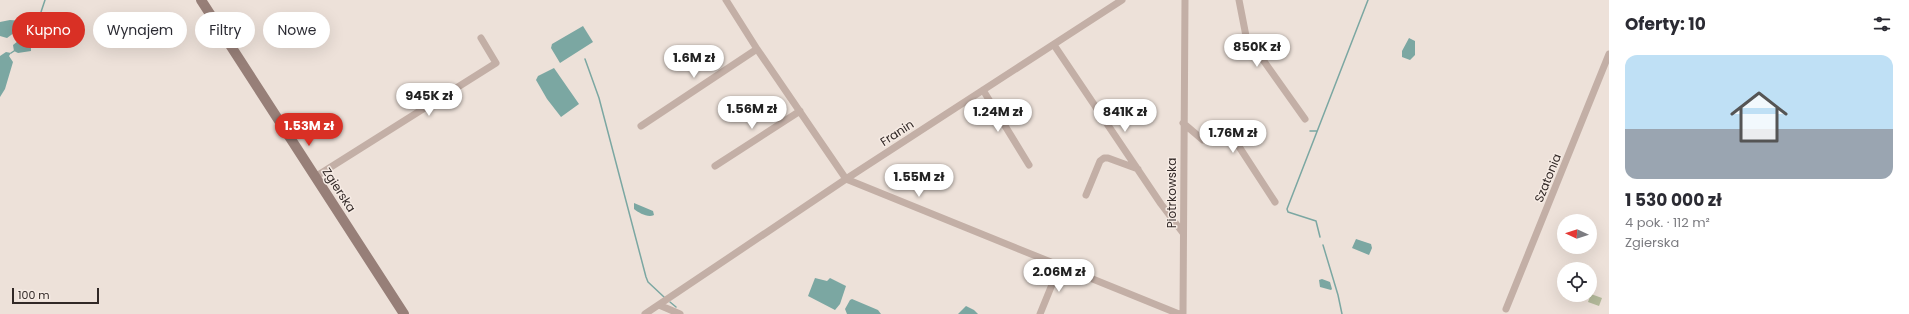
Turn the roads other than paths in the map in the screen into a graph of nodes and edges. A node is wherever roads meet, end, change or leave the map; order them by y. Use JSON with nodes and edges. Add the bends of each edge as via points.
{"nodes":[{"id":1,"x":201,"y":0,"type":"edge"},
{"id":2,"x":726,"y":0,"type":"edge"},
{"id":3,"x":1122,"y":0,"type":"edge"},
{"id":4,"x":1239,"y":0,"type":"edge"},
{"id":5,"x":1184,"y":2,"type":"edge"},
{"id":6,"x":480,"y":38,"type":"dead end"},
{"id":7,"x":1054,"y":45,"type":"junction"},
{"id":8,"x":757,"y":49,"type":"junction"},
{"id":9,"x":1609,"y":54,"type":"edge"},
{"id":10,"x":983,"y":90,"type":"junction"},
{"id":11,"x":800,"y":111,"type":"junction"},
{"id":12,"x":1305,"y":119,"type":"dead end"},
{"id":13,"x":1183,"y":123,"type":"junction"},
{"id":14,"x":641,"y":126,"type":"dead end"},
{"id":15,"x":1029,"y":165,"type":"dead end"},
{"id":16,"x":715,"y":166,"type":"dead end"},
{"id":17,"x":1138,"y":169,"type":"junction"},
{"id":18,"x":316,"y":177,"type":"junction"},
{"id":19,"x":846,"y":179,"type":"junction"},
{"id":20,"x":1086,"y":195,"type":"dead end"},
{"id":21,"x":1275,"y":202,"type":"dead end"},
{"id":22,"x":1183,"y":233,"type":"junction"},
{"id":23,"x":1060,"y":265,"type":"junction"},
{"id":24,"x":659,"y":305,"type":"junction"},
{"id":25,"x":1506,"y":309,"type":"dead end"},
{"id":26,"x":404,"y":314,"type":"edge"},
{"id":27,"x":645,"y":314,"type":"edge"},
{"id":28,"x":680,"y":314,"type":"edge"},
{"id":29,"x":1040,"y":314,"type":"edge"},
{"id":30,"x":1179,"y":314,"type":"edge"},
{"id":31,"x":1183,"y":314,"type":"edge"}],
"edges":[{"from":1,"to":18,"type":"main road","name":"Zgierska"},
{"from":2,"to":8,"type":"street"},
{"from":3,"to":7,"type":"street","name":"Franin"},
{"from":4,"to":12,"type":"street","via":[[1246,36]]},
{"from":5,"to":13,"type":"street","name":"Piotrkowska"},
{"from":6,"to":18,"type":"street","via":[[496,64]]},
{"from":7,"to":10,"type":"street","name":"Franin"},
{"from":7,"to":17,"type":"street"},
{"from":8,"to":11,"type":"street"},
{"from":8,"to":14,"type":"street"},
{"from":9,"to":25,"type":"street","name":"Szatonia"},
{"from":10,"to":15,"type":"street"},
{"from":10,"to":19,"type":"street","name":"Franin"},
{"from":11,"to":16,"type":"street"},
{"from":11,"to":19,"type":"street"},
{"from":13,"to":21,"type":"street","via":[[1203,140],[1230,139],[1236,142]]},
{"from":13,"to":22,"type":"street","name":"Piotrkowska"},
{"from":17,"to":20,"type":"street","via":[[1104,158],[1100,161]]},
{"from":17,"to":22,"type":"street"},
{"from":18,"to":26,"type":"main road","name":"Zgierska"},
{"from":19,"to":23,"type":"street"},
{"from":19,"to":24,"type":"street","name":"Franin"},
{"from":22,"to":31,"type":"street","name":"Piotrkowska"},
{"from":23,"to":29,"type":"street"},
{"from":23,"to":30,"type":"street"},
{"from":24,"to":27,"type":"street","name":"Franin"},
{"from":24,"to":28,"type":"street"}]}
